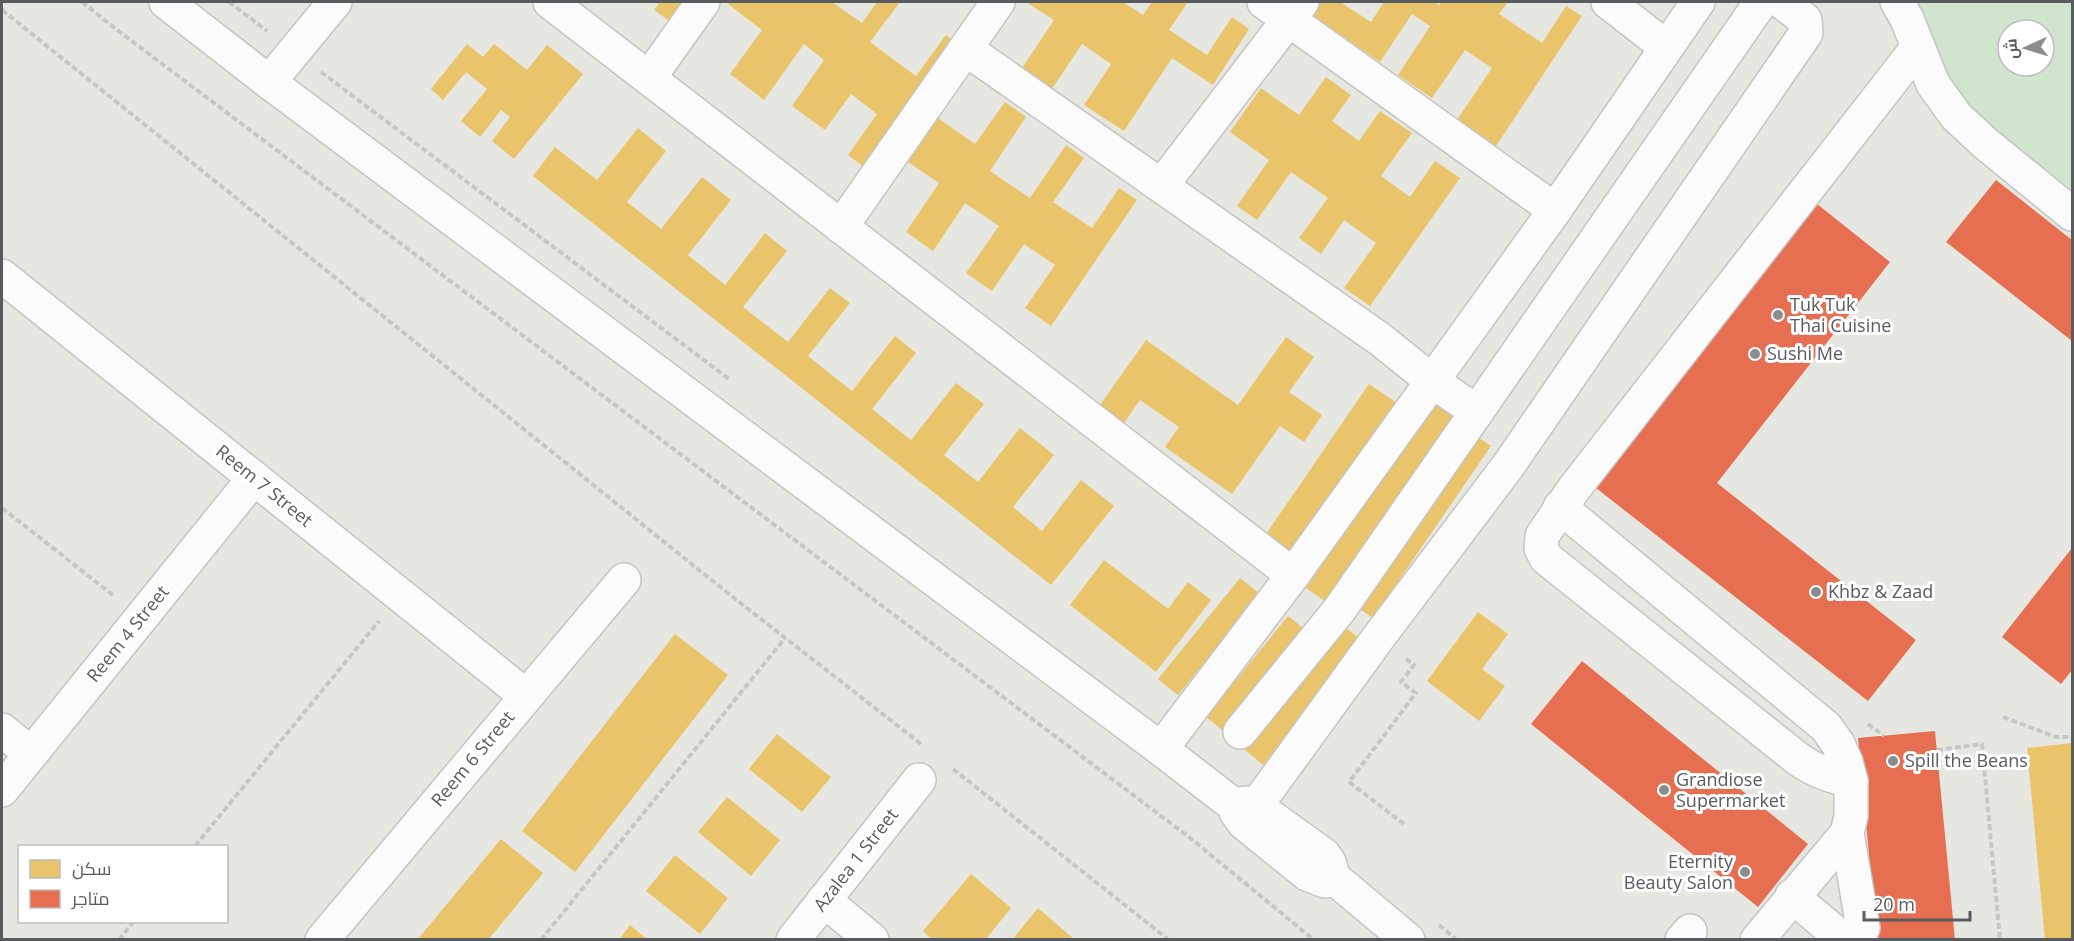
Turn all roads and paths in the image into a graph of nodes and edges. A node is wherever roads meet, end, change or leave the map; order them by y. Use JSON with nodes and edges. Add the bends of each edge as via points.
{"nodes":[{"id":1,"x":82,"y":2,"type":"edge"},
{"id":2,"x":335,"y":2,"type":"edge"},
{"id":3,"x":550,"y":2,"type":"edge"},
{"id":4,"x":703,"y":2,"type":"edge"},
{"id":5,"x":1608,"y":2,"type":"edge"},
{"id":6,"x":1698,"y":2,"type":"edge"},
{"id":7,"x":1761,"y":2,"type":"edge"},
{"id":8,"x":1782,"y":2,"type":"edge"},
{"id":9,"x":1898,"y":2,"type":"edge"},
{"id":10,"x":184,"y":7,"type":"edge"},
{"id":11,"x":983,"y":7,"type":"edge"},
{"id":12,"x":1285,"y":8,"type":"edge"},
{"id":13,"x":2,"y":10,"type":"edge"},
{"id":14,"x":1666,"y":47,"type":"junction"},
{"id":15,"x":1918,"y":47,"type":"junction"},
{"id":16,"x":966,"y":49,"type":"junction"},
{"id":17,"x":649,"y":78,"type":"junction"},
{"id":18,"x":269,"y":82,"type":"junction"},
{"id":19,"x":1162,"y":185,"type":"junction"},
{"id":20,"x":1555,"y":210,"type":"junction"},
{"id":21,"x":2073,"y":214,"type":"edge"},
{"id":22,"x":841,"y":226,"type":"junction"},
{"id":23,"x":2,"y":276,"type":"edge"},
{"id":24,"x":1432,"y":381,"type":"junction"},
{"id":25,"x":1477,"y":412,"type":"junction"},
{"id":26,"x":254,"y":478,"type":"junction"},
{"id":27,"x":1560,"y":507,"type":"junction"},
{"id":28,"x":2,"y":508,"type":"edge"},
{"id":29,"x":1293,"y":575,"type":"junction"},
{"id":30,"x":624,"y":579,"type":"dead end"},
{"id":31,"x":400,"y":595,"type":"junction"},
{"id":32,"x":141,"y":618,"type":"junction"},
{"id":33,"x":785,"y":638,"type":"junction"},
{"id":34,"x":1378,"y":638,"type":"junction"},
{"id":35,"x":526,"y":696,"type":"junction"},
{"id":36,"x":2003,"y":717,"type":"dead end"},
{"id":37,"x":2,"y":730,"type":"edge"},
{"id":38,"x":1240,"y":732,"type":"dead end"},
{"id":39,"x":2073,"y":736,"type":"edge"},
{"id":40,"x":926,"y":748,"type":"dead end"},
{"id":41,"x":1161,"y":749,"type":"junction"},
{"id":42,"x":1937,"y":750,"type":"dead end"},
{"id":43,"x":31,"y":754,"type":"junction"},
{"id":44,"x":932,"y":771,"type":"joint"},
{"id":45,"x":1851,"y":781,"type":"junction"},
{"id":46,"x":2,"y":790,"type":"edge"},
{"id":47,"x":1246,"y":806,"type":"junction"},
{"id":48,"x":1404,"y":824,"type":"dead end"},
{"id":49,"x":1847,"y":833,"type":"junction"},
{"id":50,"x":196,"y":845,"type":"edge"},
{"id":51,"x":1792,"y":896,"type":"junction"},
{"id":52,"x":824,"y":900,"type":"junction"},
{"id":53,"x":131,"y":923,"type":"edge"},
{"id":54,"x":119,"y":939,"type":"edge"},
{"id":55,"x":322,"y":939,"type":"edge"},
{"id":56,"x":541,"y":939,"type":"edge"},
{"id":57,"x":793,"y":939,"type":"edge"},
{"id":58,"x":872,"y":939,"type":"edge"},
{"id":59,"x":1169,"y":939,"type":"edge"},
{"id":60,"x":1314,"y":939,"type":"edge"},
{"id":61,"x":1408,"y":939,"type":"edge"},
{"id":62,"x":1757,"y":939,"type":"edge"},
{"id":63,"x":1844,"y":939,"type":"edge"},
{"id":64,"x":1852,"y":939,"type":"edge"},
{"id":65,"x":2000,"y":939,"type":"edge"}],
"edges":[{"from":1,"to":60,"type":"path","via":[[1189,837]]},
{"from":2,"to":18,"type":"street"},
{"from":3,"to":17,"type":"street"},
{"from":4,"to":17,"type":"street"},
{"from":5,"to":14,"type":"street"},
{"from":6,"to":14,"type":"street"},
{"from":7,"to":25,"type":"street"},
{"from":8,"to":34,"type":"street","via":[[1805,20],[1806,33],[1508,466]]},
{"from":9,"to":15,"type":"street"},
{"from":10,"to":18,"type":"street"},
{"from":11,"to":16,"type":"street"},
{"from":12,"to":19,"type":"street"},
{"from":12,"to":20,"type":"street"},
{"from":13,"to":33,"type":"path"},
{"from":14,"to":20,"type":"street"},
{"from":15,"to":21,"type":"street","via":[[1932,84],[1956,116]]},
{"from":15,"to":27,"type":"street"},
{"from":16,"to":19,"type":"street"},
{"from":16,"to":22,"type":"street"},
{"from":17,"to":22,"type":"street"},
{"from":18,"to":41,"type":"street"},
{"from":19,"to":24,"type":"street","via":[[1381,340]]},
{"from":20,"to":24,"type":"street"},
{"from":22,"to":29,"type":"street"},
{"from":23,"to":26,"type":"street","name":"Reem 7 Street"},
{"from":24,"to":25,"type":"street"},
{"from":24,"to":29,"type":"street"},
{"from":25,"to":38,"type":"street","via":[[1340,609]]},
{"from":26,"to":31,"type":"street","name":"Reem 7 Street"},
{"from":26,"to":32,"type":"street","name":"Reem 4 Street"},
{"from":27,"to":45,"type":"street","via":[[1827,727],[1842,753]]},
{"from":27,"to":45,"type":"street","via":[[1542,536],[1541,548],[1546,558],[1810,768]]},
{"from":28,"to":32,"type":"path"},
{"from":29,"to":41,"type":"street"},
{"from":30,"to":35,"type":"street","name":"Reem 6 Street"},
{"from":31,"to":35,"type":"street","name":"Reem 7 Street"},
{"from":31,"to":50,"type":"path"},
{"from":32,"to":43,"type":"street","name":"Reem 4 Street"},
{"from":33,"to":40,"type":"path"},
{"from":33,"to":56,"type":"path"},
{"from":34,"to":47,"type":"street","via":[[1269,785]]},
{"from":34,"to":48,"type":"path","via":[[1414,665],[1401,681],[1416,693],[1349,782]]},
{"from":35,"to":55,"type":"street","name":"Reem 6 Street"},
{"from":36,"to":39,"type":"path","via":[[2056,737]]},
{"from":37,"to":43,"type":"street"},
{"from":41,"to":47,"type":"street"},
{"from":42,"to":65,"type":"path","via":[[1982,744]]},
{"from":43,"to":46,"type":"street","name":"Reem 4 Street"},
{"from":44,"to":52,"type":"street","name":"Azalea 1 Street"},
{"from":44,"to":59,"type":"path"},
{"from":45,"to":49,"type":"street","via":[[1853,798]]},
{"from":47,"to":61,"type":"street","via":[[1236,812],[1244,823],[1307,874],[1325,881],[1334,878]]},
{"from":49,"to":51,"type":"street"},
{"from":49,"to":64,"type":"street","via":[[1863,928]]},
{"from":51,"to":62,"type":"street"},
{"from":51,"to":63,"type":"street"},
{"from":52,"to":57,"type":"street","name":"Azalea 1 Street"},
{"from":52,"to":58,"type":"street"},
{"from":53,"to":54,"type":"path"}]}
